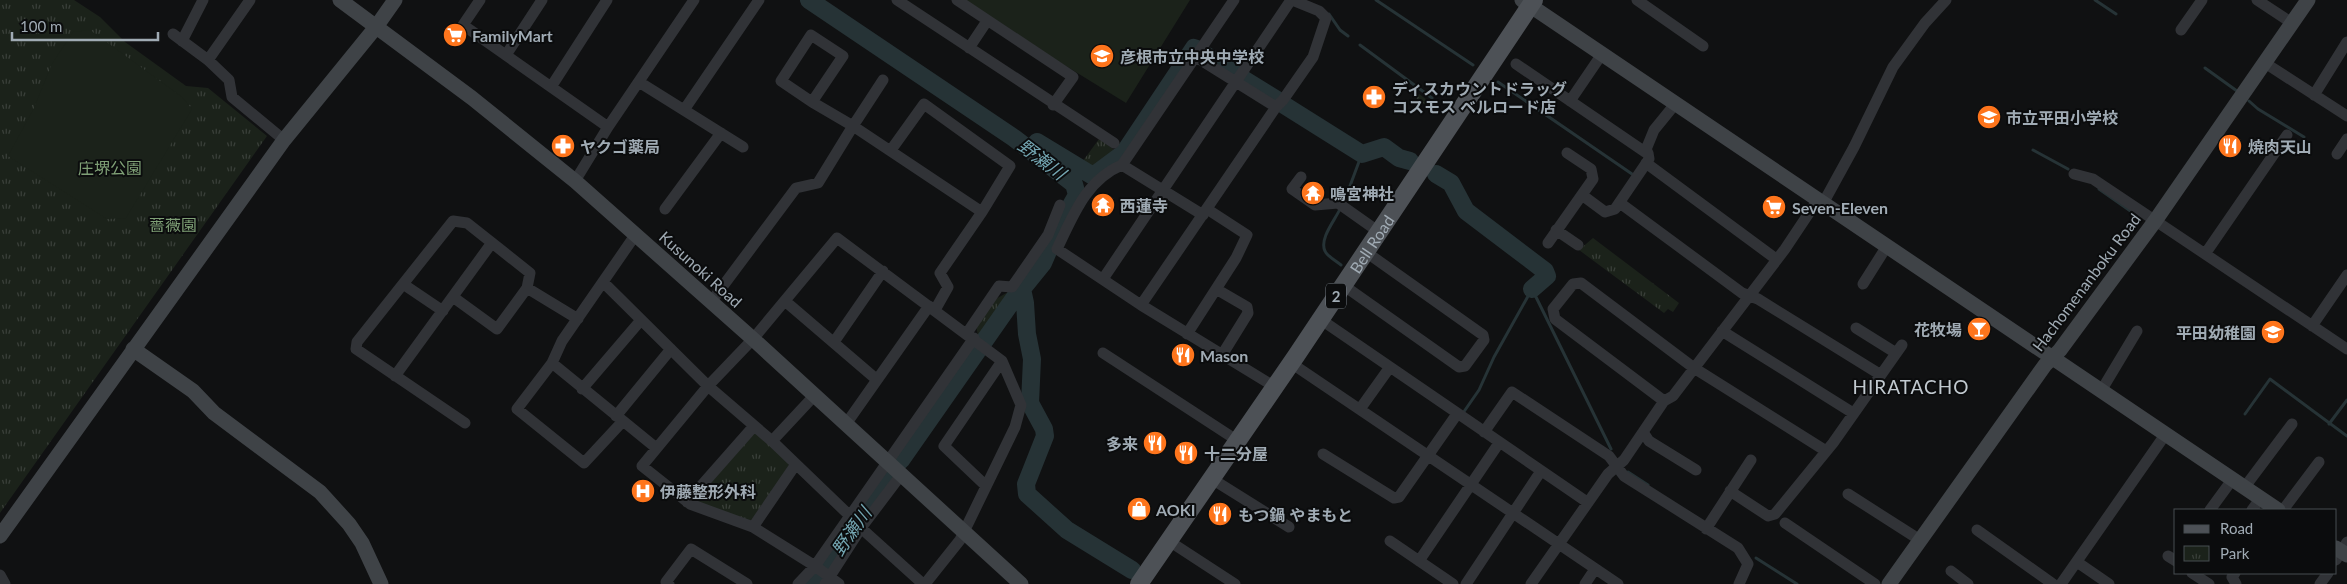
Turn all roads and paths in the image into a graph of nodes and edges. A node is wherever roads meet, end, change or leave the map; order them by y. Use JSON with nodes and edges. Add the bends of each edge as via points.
{"nodes":[{"id":1,"x":203,"y":0,"type":"edge"},
{"id":2,"x":250,"y":0,"type":"edge"},
{"id":3,"x":340,"y":0,"type":"edge"},
{"id":4,"x":395,"y":0,"type":"edge"},
{"id":5,"x":480,"y":0,"type":"edge"},
{"id":6,"x":542,"y":0,"type":"edge"},
{"id":7,"x":607,"y":0,"type":"edge"},
{"id":8,"x":694,"y":0,"type":"edge"},
{"id":9,"x":759,"y":0,"type":"edge"},
{"id":10,"x":897,"y":0,"type":"edge"},
{"id":11,"x":957,"y":0,"type":"edge"},
{"id":12,"x":1234,"y":0,"type":"edge"},
{"id":13,"x":1292,"y":0,"type":"edge"},
{"id":14,"x":1637,"y":0,"type":"edge"},
{"id":15,"x":1946,"y":0,"type":"edge"},
{"id":16,"x":2202,"y":0,"type":"edge"},
{"id":17,"x":2257,"y":0,"type":"edge"},
{"id":18,"x":2308,"y":0,"type":"edge"},
{"id":19,"x":1529,"y":2,"type":"edge"},
{"id":20,"x":988,"y":20,"type":"junction"},
{"id":21,"x":2292,"y":23,"type":"junction"},
{"id":22,"x":376,"y":27,"type":"junction"},
{"id":23,"x":2181,"y":30,"type":"dead end"},
{"id":24,"x":2347,"y":42,"type":"edge"},
{"id":25,"x":1703,"y":46,"type":"dead end"},
{"id":26,"x":969,"y":48,"type":"junction"},
{"id":27,"x":1602,"y":54,"type":"junction"},
{"id":28,"x":506,"y":55,"type":"junction"},
{"id":29,"x":1196,"y":57,"type":"junction"},
{"id":30,"x":208,"y":60,"type":"junction"},
{"id":31,"x":2265,"y":63,"type":"junction"},
{"id":32,"x":1516,"y":64,"type":"dead end"},
{"id":33,"x":883,"y":80,"type":"dead end"},
{"id":34,"x":639,"y":82,"type":"junction"},
{"id":35,"x":1236,"y":82,"type":"junction"},
{"id":36,"x":551,"y":87,"type":"junction"},
{"id":37,"x":2314,"y":94,"type":"junction"},
{"id":38,"x":1570,"y":101,"type":"junction"},
{"id":39,"x":812,"y":102,"type":"junction"},
{"id":40,"x":1676,"y":103,"type":"junction"},
{"id":41,"x":1053,"y":105,"type":"junction"},
{"id":42,"x":1276,"y":107,"type":"junction"},
{"id":43,"x":684,"y":110,"type":"junction"},
{"id":44,"x":2347,"y":116,"type":"edge"},
{"id":45,"x":853,"y":126,"type":"junction"},
{"id":46,"x":608,"y":127,"type":"junction"},
{"id":47,"x":721,"y":133,"type":"junction"},
{"id":48,"x":2287,"y":135,"type":"dead end"},
{"id":49,"x":2347,"y":139,"type":"edge"},
{"id":50,"x":284,"y":140,"type":"junction"},
{"id":51,"x":1114,"y":143,"type":"dead end"},
{"id":52,"x":743,"y":147,"type":"dead end"},
{"id":53,"x":891,"y":150,"type":"junction"},
{"id":54,"x":1567,"y":153,"type":"dead end"},
{"id":55,"x":2337,"y":154,"type":"dead end"},
{"id":56,"x":1645,"y":157,"type":"junction"},
{"id":57,"x":1122,"y":164,"type":"junction"},
{"id":58,"x":2074,"y":174,"type":"dead end"},
{"id":59,"x":1301,"y":177,"type":"dead end"},
{"id":60,"x":575,"y":181,"type":"junction"},
{"id":61,"x":1163,"y":190,"type":"junction"},
{"id":62,"x":1582,"y":195,"type":"junction"},
{"id":63,"x":1821,"y":202,"type":"junction"},
{"id":64,"x":1620,"y":203,"type":"junction"},
{"id":65,"x":1060,"y":205,"type":"dead end"},
{"id":66,"x":665,"y":209,"type":"dead end"},
{"id":67,"x":982,"y":212,"type":"junction"},
{"id":68,"x":1205,"y":212,"type":"junction"},
{"id":69,"x":2155,"y":221,"type":"junction"},
{"id":70,"x":1556,"y":230,"type":"junction"},
{"id":71,"x":1379,"y":232,"type":"junction"},
{"id":72,"x":636,"y":234,"type":"junction"},
{"id":73,"x":1548,"y":243,"type":"dead end"},
{"id":74,"x":491,"y":244,"type":"junction"},
{"id":75,"x":1578,"y":244,"type":"dead end"},
{"id":76,"x":1887,"y":246,"type":"junction"},
{"id":77,"x":1366,"y":252,"type":"junction"},
{"id":78,"x":2205,"y":254,"type":"junction"},
{"id":79,"x":1776,"y":259,"type":"junction"},
{"id":80,"x":883,"y":271,"type":"junction"},
{"id":81,"x":2347,"y":275,"type":"edge"},
{"id":82,"x":1103,"y":279,"type":"junction"},
{"id":83,"x":604,"y":283,"type":"junction"},
{"id":84,"x":404,"y":284,"type":"junction"},
{"id":85,"x":1862,"y":284,"type":"dead end"},
{"id":86,"x":1343,"y":285,"type":"junction"},
{"id":87,"x":527,"y":288,"type":"junction"},
{"id":88,"x":1216,"y":289,"type":"junction"},
{"id":89,"x":1750,"y":295,"type":"junction"},
{"id":90,"x":454,"y":297,"type":"junction"},
{"id":91,"x":785,"y":301,"type":"junction"},
{"id":92,"x":711,"y":302,"type":"junction"},
{"id":93,"x":1141,"y":305,"type":"junction"},
{"id":94,"x":932,"y":308,"type":"junction"},
{"id":95,"x":443,"y":311,"type":"junction"},
{"id":96,"x":578,"y":319,"type":"junction"},
{"id":97,"x":1320,"y":319,"type":"junction"},
{"id":98,"x":641,"y":320,"type":"junction"},
{"id":99,"x":2312,"y":326,"type":"junction"},
{"id":100,"x":1856,"y":328,"type":"dead end"},
{"id":101,"x":1722,"y":331,"type":"junction"},
{"id":102,"x":2137,"y":332,"type":"dead end"},
{"id":103,"x":1187,"y":334,"type":"junction"},
{"id":104,"x":753,"y":339,"type":"junction"},
{"id":105,"x":976,"y":340,"type":"junction"},
{"id":106,"x":834,"y":342,"type":"junction"},
{"id":107,"x":671,"y":349,"type":"junction"},
{"id":108,"x":2347,"y":349,"type":"edge"},
{"id":109,"x":133,"y":350,"type":"junction"},
{"id":110,"x":1103,"y":353,"type":"dead end"},
{"id":111,"x":1222,"y":354,"type":"junction"},
{"id":112,"x":2052,"y":358,"type":"junction"},
{"id":113,"x":1002,"y":361,"type":"junction"},
{"id":114,"x":552,"y":363,"type":"junction"},
{"id":115,"x":1291,"y":363,"type":"junction"},
{"id":116,"x":1390,"y":367,"type":"junction"},
{"id":117,"x":1694,"y":368,"type":"junction"},
{"id":118,"x":1881,"y":375,"type":"junction"},
{"id":119,"x":395,"y":376,"type":"junction"},
{"id":120,"x":876,"y":379,"type":"junction"},
{"id":121,"x":708,"y":386,"type":"junction"},
{"id":122,"x":1274,"y":387,"type":"junction"},
{"id":123,"x":582,"y":389,"type":"junction"},
{"id":124,"x":2101,"y":390,"type":"junction"},
{"id":125,"x":814,"y":396,"type":"junction"},
{"id":126,"x":1664,"y":401,"type":"junction"},
{"id":127,"x":1360,"y":409,"type":"junction"},
{"id":128,"x":1456,"y":414,"type":"junction"},
{"id":129,"x":1853,"y":414,"type":"junction"},
{"id":130,"x":619,"y":418,"type":"junction"},
{"id":131,"x":465,"y":422,"type":"dead end"},
{"id":132,"x":846,"y":424,"type":"junction"},
{"id":133,"x":2292,"y":424,"type":"dead end"},
{"id":134,"x":754,"y":426,"type":"junction"},
{"id":135,"x":1484,"y":432,"type":"junction"},
{"id":136,"x":1643,"y":432,"type":"junction"},
{"id":137,"x":2166,"y":435,"type":"junction"},
{"id":138,"x":772,"y":441,"type":"junction"},
{"id":139,"x":1238,"y":441,"type":"junction"},
{"id":140,"x":1499,"y":443,"type":"junction"},
{"id":141,"x":655,"y":447,"type":"junction"},
{"id":142,"x":1826,"y":451,"type":"junction"},
{"id":143,"x":1323,"y":454,"type":"dead end"},
{"id":144,"x":1427,"y":454,"type":"junction"},
{"id":145,"x":1751,"y":460,"type":"dead end"},
{"id":146,"x":887,"y":462,"type":"junction"},
{"id":147,"x":2319,"y":462,"type":"dead end"},
{"id":148,"x":796,"y":464,"type":"junction"},
{"id":149,"x":1616,"y":466,"type":"junction"},
{"id":150,"x":1696,"y":470,"type":"dead end"},
{"id":151,"x":1541,"y":471,"type":"junction"},
{"id":152,"x":901,"y":475,"type":"junction"},
{"id":153,"x":1212,"y":479,"type":"junction"},
{"id":154,"x":985,"y":484,"type":"junction"},
{"id":155,"x":1470,"y":484,"type":"junction"},
{"id":156,"x":2238,"y":484,"type":"junction"},
{"id":157,"x":1730,"y":491,"type":"junction"},
{"id":158,"x":1848,"y":494,"type":"dead end"},
{"id":159,"x":686,"y":502,"type":"junction"},
{"id":160,"x":1587,"y":502,"type":"junction"},
{"id":161,"x":2256,"y":504,"type":"edge"},
{"id":162,"x":2211,"y":509,"type":"edge"},
{"id":163,"x":2274,"y":509,"type":"edge"},
{"id":164,"x":2284,"y":509,"type":"edge"},
{"id":165,"x":1514,"y":512,"type":"junction"},
{"id":166,"x":849,"y":515,"type":"junction"},
{"id":167,"x":1786,"y":523,"type":"dead end"},
{"id":168,"x":753,"y":527,"type":"junction"},
{"id":169,"x":1289,"y":527,"type":"dead end"},
{"id":170,"x":862,"y":528,"type":"junction"},
{"id":171,"x":1706,"y":529,"type":"junction"},
{"id":172,"x":1977,"y":530,"type":"dead end"},
{"id":173,"x":963,"y":531,"type":"junction"},
{"id":174,"x":0,"y":536,"type":"edge"},
{"id":175,"x":1920,"y":540,"type":"junction"},
{"id":176,"x":1168,"y":542,"type":"junction"},
{"id":177,"x":1390,"y":542,"type":"dead end"},
{"id":178,"x":1558,"y":544,"type":"junction"},
{"id":179,"x":1419,"y":561,"type":"junction"},
{"id":180,"x":2077,"y":562,"type":"junction"},
{"id":181,"x":1595,"y":569,"type":"junction"},
{"id":182,"x":1951,"y":571,"type":"dead end"},
{"id":183,"x":2194,"y":574,"type":"edge"},
{"id":184,"x":0,"y":575,"type":"edge"},
{"id":185,"x":826,"y":575,"type":"edge"},
{"id":186,"x":5,"y":584,"type":"edge"},
{"id":187,"x":381,"y":584,"type":"edge"},
{"id":188,"x":669,"y":584,"type":"edge"},
{"id":189,"x":747,"y":584,"type":"edge"},
{"id":190,"x":798,"y":584,"type":"edge"},
{"id":191,"x":924,"y":584,"type":"edge"},
{"id":192,"x":1021,"y":584,"type":"edge"},
{"id":193,"x":1139,"y":584,"type":"edge"},
{"id":194,"x":1235,"y":584,"type":"edge"},
{"id":195,"x":1453,"y":584,"type":"edge"},
{"id":196,"x":1466,"y":584,"type":"edge"},
{"id":197,"x":1531,"y":584,"type":"edge"},
{"id":198,"x":1585,"y":584,"type":"edge"},
{"id":199,"x":1618,"y":584,"type":"edge"},
{"id":200,"x":1740,"y":584,"type":"edge"},
{"id":201,"x":1875,"y":584,"type":"edge"},
{"id":202,"x":1889,"y":584,"type":"edge"},
{"id":203,"x":1968,"y":584,"type":"edge"},
{"id":204,"x":2053,"y":584,"type":"edge"},
{"id":205,"x":2061,"y":584,"type":"edge"},
{"id":206,"x":2108,"y":584,"type":"edge"},
{"id":207,"x":2209,"y":584,"type":"edge"}],
"edges":[{"from":1,"to":30,"type":"street","via":[[177,38]]},
{"from":2,"to":30,"type":"street"},
{"from":3,"to":22,"type":"street","name":"Kusunoki Road"},
{"from":4,"to":22,"type":"street"},
{"from":5,"to":28,"type":"street","via":[[463,25]]},
{"from":6,"to":28,"type":"street"},
{"from":7,"to":36,"type":"street"},
{"from":8,"to":34,"type":"street"},
{"from":9,"to":43,"type":"street"},
{"from":10,"to":26,"type":"street"},
{"from":11,"to":20,"type":"street"},
{"from":12,"to":29,"type":"street"},
{"from":13,"to":35,"type":"street"},
{"from":13,"to":42,"type":"street","via":[[1319,11],[1326,18],[1313,58]]},
{"from":14,"to":25,"type":"street"},
{"from":15,"to":63,"type":"street","via":[[1893,67],[1854,147]]},
{"from":16,"to":23,"type":"street"},
{"from":17,"to":21,"type":"street"},
{"from":18,"to":21,"type":"street","name":"Hachomenanboku Road"},
{"from":19,"to":27,"type":"street"},
{"from":19,"to":71,"type":"main road","name":"Bell Road","number":"2"},
{"from":20,"to":26,"type":"street"},
{"from":20,"to":41,"type":"street","via":[[1073,77]]},
{"from":21,"to":31,"type":"street","name":"Hachomenanboku Road"},
{"from":22,"to":50,"type":"street"},
{"from":22,"to":60,"type":"street","name":"Kusunoki Road","via":[[472,98]]},
{"from":24,"to":37,"type":"street"},
{"from":26,"to":41,"type":"street"},
{"from":27,"to":38,"type":"street"},
{"from":27,"to":40,"type":"street"},
{"from":28,"to":36,"type":"street"},
{"from":29,"to":35,"type":"street"},
{"from":29,"to":57,"type":"street"},
{"from":30,"to":50,"type":"street","via":[[229,80],[232,97]]},
{"from":31,"to":37,"type":"street"},
{"from":31,"to":69,"type":"street","name":"Hachomenanboku Road"},
{"from":32,"to":38,"type":"street"},
{"from":33,"to":45,"type":"street"},
{"from":34,"to":43,"type":"street"},
{"from":34,"to":46,"type":"street"},
{"from":35,"to":42,"type":"street"},
{"from":35,"to":61,"type":"street"},
{"from":36,"to":46,"type":"street"},
{"from":37,"to":44,"type":"street"},
{"from":38,"to":56,"type":"street"},
{"from":39,"to":39,"type":"street","via":[[842,56],[811,35],[781,80]]},
{"from":39,"to":45,"type":"street"},
{"from":40,"to":56,"type":"street","via":[[1654,130]]},
{"from":40,"to":63,"type":"street"},
{"from":41,"to":51,"type":"street"},
{"from":42,"to":68,"type":"street"},
{"from":43,"to":47,"type":"street"},
{"from":45,"to":53,"type":"street"},
{"from":45,"to":92,"type":"street","via":[[818,183],[796,188]]},
{"from":46,"to":60,"type":"street"},
{"from":47,"to":52,"type":"street"},
{"from":47,"to":66,"type":"street"},
{"from":48,"to":78,"type":"street"},
{"from":49,"to":55,"type":"street"},
{"from":50,"to":109,"type":"street"},
{"from":53,"to":67,"type":"street"},
{"from":53,"to":67,"type":"street","via":[[924,104],[1010,166]]},
{"from":54,"to":62,"type":"street","via":[[1591,169],[1593,179]]},
{"from":56,"to":64,"type":"street"},
{"from":56,"to":79,"type":"street"},
{"from":57,"to":61,"type":"street"},
{"from":57,"to":82,"type":"street","via":[[1090,186],[1057,249]]},
{"from":58,"to":69,"type":"street","via":[[2093,179]]},
{"from":59,"to":71,"type":"street","via":[[1292,189],[1314,205],[1338,203]]},
{"from":60,"to":72,"type":"street","name":"Kusunoki Road"},
{"from":61,"to":68,"type":"street"},
{"from":61,"to":82,"type":"street"},
{"from":62,"to":64,"type":"street","via":[[1605,212],[1615,209]]},
{"from":62,"to":70,"type":"street"},
{"from":63,"to":76,"type":"street"},
{"from":63,"to":79,"type":"street","via":[[1813,207]]},
{"from":64,"to":89,"type":"street","via":[[1742,293]]},
{"from":65,"to":105,"type":"street","via":[[1048,236],[1012,287],[999,286]]},
{"from":67,"to":94,"type":"street","via":[[940,272],[948,287]]},
{"from":68,"to":88,"type":"street","via":[[1247,235]]},
{"from":68,"to":93,"type":"street"},
{"from":69,"to":78,"type":"street"},
{"from":69,"to":112,"type":"street","name":"Hachomenanboku Road"},
{"from":70,"to":73,"type":"street"},
{"from":70,"to":75,"type":"street"},
{"from":71,"to":77,"type":"main road","name":"Bell Road","number":"2"},
{"from":72,"to":83,"type":"street"},
{"from":72,"to":92,"type":"street","name":"Kusunoki Road"},
{"from":74,"to":84,"type":"street","via":[[467,223],[453,221]]},
{"from":74,"to":87,"type":"street","via":[[530,273]]},
{"from":74,"to":90,"type":"street"},
{"from":76,"to":85,"type":"street"},
{"from":76,"to":112,"type":"street"},
{"from":77,"to":86,"type":"main road","name":"Bell Road","number":"2"},
{"from":77,"to":86,"type":"street","via":[[1483,335],[1484,340],[1460,367]]},
{"from":78,"to":99,"type":"street"},
{"from":79,"to":89,"type":"street"},
{"from":80,"to":91,"type":"street","via":[[837,238]]},
{"from":80,"to":94,"type":"street"},
{"from":80,"to":106,"type":"street"},
{"from":81,"to":99,"type":"street"},
{"from":82,"to":93,"type":"street"},
{"from":83,"to":96,"type":"street"},
{"from":83,"to":98,"type":"street"},
{"from":84,"to":95,"type":"street"},
{"from":84,"to":119,"type":"street","via":[[357,342],[356,349]]},
{"from":86,"to":97,"type":"main road","name":"Bell Road","number":"2"},
{"from":87,"to":90,"type":"street","via":[[497,329]]},
{"from":87,"to":96,"type":"street"},
{"from":88,"to":103,"type":"street"},
{"from":88,"to":111,"type":"street","via":[[1247,307],[1248,313]]},
{"from":89,"to":101,"type":"street"},
{"from":89,"to":118,"type":"street"},
{"from":90,"to":95,"type":"street"},
{"from":91,"to":104,"type":"street"},
{"from":91,"to":106,"type":"street"},
{"from":92,"to":104,"type":"street","name":"Kusunoki Road"},
{"from":93,"to":103,"type":"street"},
{"from":94,"to":105,"type":"street"},
{"from":94,"to":120,"type":"street"},
{"from":95,"to":119,"type":"street"},
{"from":96,"to":114,"type":"street","via":[[562,341]]},
{"from":97,"to":115,"type":"main road","name":"Bell Road","number":"2"},
{"from":97,"to":116,"type":"street"},
{"from":98,"to":107,"type":"street"},
{"from":98,"to":123,"type":"street"},
{"from":99,"to":108,"type":"street"},
{"from":100,"to":118,"type":"street","via":[[1899,349]]},
{"from":101,"to":117,"type":"street"},
{"from":101,"to":129,"type":"street"},
{"from":102,"to":124,"type":"street"},
{"from":103,"to":111,"type":"street"},
{"from":104,"to":121,"type":"street"},
{"from":104,"to":125,"type":"street","name":"Kusunoki Road"},
{"from":105,"to":113,"type":"street"},
{"from":105,"to":146,"type":"street"},
{"from":106,"to":120,"type":"street"},
{"from":107,"to":121,"type":"street"},
{"from":107,"to":130,"type":"street"},
{"from":109,"to":174,"type":"street"},
{"from":109,"to":187,"type":"street","via":[[193,391],[214,413],[320,492],[362,543]]},
{"from":110,"to":139,"type":"street"},
{"from":111,"to":122,"type":"street"},
{"from":112,"to":124,"type":"street"},
{"from":112,"to":175,"type":"street","name":"Hachomenanboku Road"},
{"from":113,"to":154,"type":"street","via":[[1020,405],[1015,427]]},
{"from":113,"to":154,"type":"street","via":[[944,446]]},
{"from":114,"to":123,"type":"street"},
{"from":114,"to":130,"type":"street","via":[[517,409],[584,463]]},
{"from":115,"to":122,"type":"main road","name":"Bell Road","number":"2"},
{"from":115,"to":127,"type":"street"},
{"from":116,"to":127,"type":"street"},
{"from":116,"to":128,"type":"street"},
{"from":117,"to":126,"type":"street","via":[[1673,396]]},
{"from":117,"to":126,"type":"street","via":[[1582,283],[1573,284],[1553,309],[1555,319]]},
{"from":117,"to":142,"type":"street"},
{"from":118,"to":129,"type":"street"},
{"from":119,"to":131,"type":"street"},
{"from":120,"to":132,"type":"street"},
{"from":121,"to":134,"type":"street"},
{"from":121,"to":141,"type":"street"},
{"from":122,"to":139,"type":"main road","name":"Bell Road","number":"2"},
{"from":123,"to":130,"type":"street"},
{"from":124,"to":137,"type":"street"},
{"from":125,"to":132,"type":"street","name":"Kusunoki Road"},
{"from":125,"to":138,"type":"street"},
{"from":126,"to":136,"type":"street"},
{"from":127,"to":144,"type":"street"},
{"from":128,"to":135,"type":"street"},
{"from":128,"to":144,"type":"street"},
{"from":129,"to":142,"type":"street"},
{"from":130,"to":141,"type":"street"},
{"from":132,"to":146,"type":"street","name":"Kusunoki Road"},
{"from":133,"to":156,"type":"street"},
{"from":134,"to":138,"type":"street"},
{"from":134,"to":159,"type":"street"},
{"from":135,"to":140,"type":"street"},
{"from":135,"to":149,"type":"street","via":[[1515,387],[1610,456]]},
{"from":136,"to":149,"type":"street","via":[[1624,460]]},
{"from":136,"to":150,"type":"street","via":[[1649,441]]},
{"from":137,"to":156,"type":"street"},
{"from":137,"to":180,"type":"street"},
{"from":138,"to":148,"type":"street"},
{"from":139,"to":153,"type":"main road","name":"Bell Road","number":"2"},
{"from":140,"to":151,"type":"street"},
{"from":140,"to":155,"type":"street"},
{"from":141,"to":159,"type":"street","via":[[642,466]]},
{"from":142,"to":157,"type":"street","via":[[1775,514],[1768,516]]},
{"from":143,"to":144,"type":"street","via":[[1394,498],[1399,497]]},
{"from":144,"to":155,"type":"street"},
{"from":145,"to":157,"type":"street"},
{"from":146,"to":152,"type":"street","name":"Kusunoki Road"},
{"from":146,"to":166,"type":"street"},
{"from":147,"to":164,"type":"street"},
{"from":148,"to":166,"type":"street"},
{"from":148,"to":168,"type":"street"},
{"from":149,"to":160,"type":"street"},
{"from":149,"to":171,"type":"street","via":[[1624,476]]},
{"from":151,"to":160,"type":"street"},
{"from":151,"to":165,"type":"street"},
{"from":152,"to":170,"type":"street"},
{"from":152,"to":173,"type":"street","name":"Kusunoki Road"},
{"from":153,"to":169,"type":"street"},
{"from":153,"to":176,"type":"main road","name":"Bell Road","number":"2"},
{"from":154,"to":173,"type":"street"},
{"from":155,"to":165,"type":"street"},
{"from":155,"to":179,"type":"street"},
{"from":156,"to":161,"type":"street"},
{"from":156,"to":162,"type":"street"},
{"from":157,"to":171,"type":"street"},
{"from":158,"to":175,"type":"street"},
{"from":159,"to":168,"type":"street"},
{"from":160,"to":178,"type":"street"},
{"from":161,"to":163,"type":"street"},
{"from":165,"to":178,"type":"street"},
{"from":165,"to":196,"type":"street"},
{"from":166,"to":185,"type":"street"},
{"from":167,"to":201,"type":"street"},
{"from":168,"to":185,"type":"street"},
{"from":170,"to":185,"type":"street"},
{"from":170,"to":191,"type":"street"},
{"from":171,"to":200,"type":"street","via":[[1738,548],[1748,564]]},
{"from":172,"to":204,"type":"street"},
{"from":173,"to":191,"type":"street","via":[[960,540]]},
{"from":173,"to":192,"type":"street","name":"Kusunoki Road"},
{"from":175,"to":202,"type":"street","name":"Hachomenanboku Road"},
{"from":176,"to":193,"type":"main road","name":"Bell Road","number":"2"},
{"from":176,"to":194,"type":"street"},
{"from":177,"to":179,"type":"street"},
{"from":178,"to":181,"type":"street"},
{"from":178,"to":197,"type":"street"},
{"from":179,"to":195,"type":"street"},
{"from":180,"to":205,"type":"street"},
{"from":180,"to":206,"type":"street"},
{"from":181,"to":198,"type":"street"},
{"from":181,"to":199,"type":"street"},
{"from":182,"to":203,"type":"street"},
{"from":183,"to":207,"type":"street"},
{"from":184,"to":186,"type":"street"},
{"from":185,"to":190,"type":"street"},
{"from":188,"to":189,"type":"street","via":[[666,582],[691,549]]}]}
